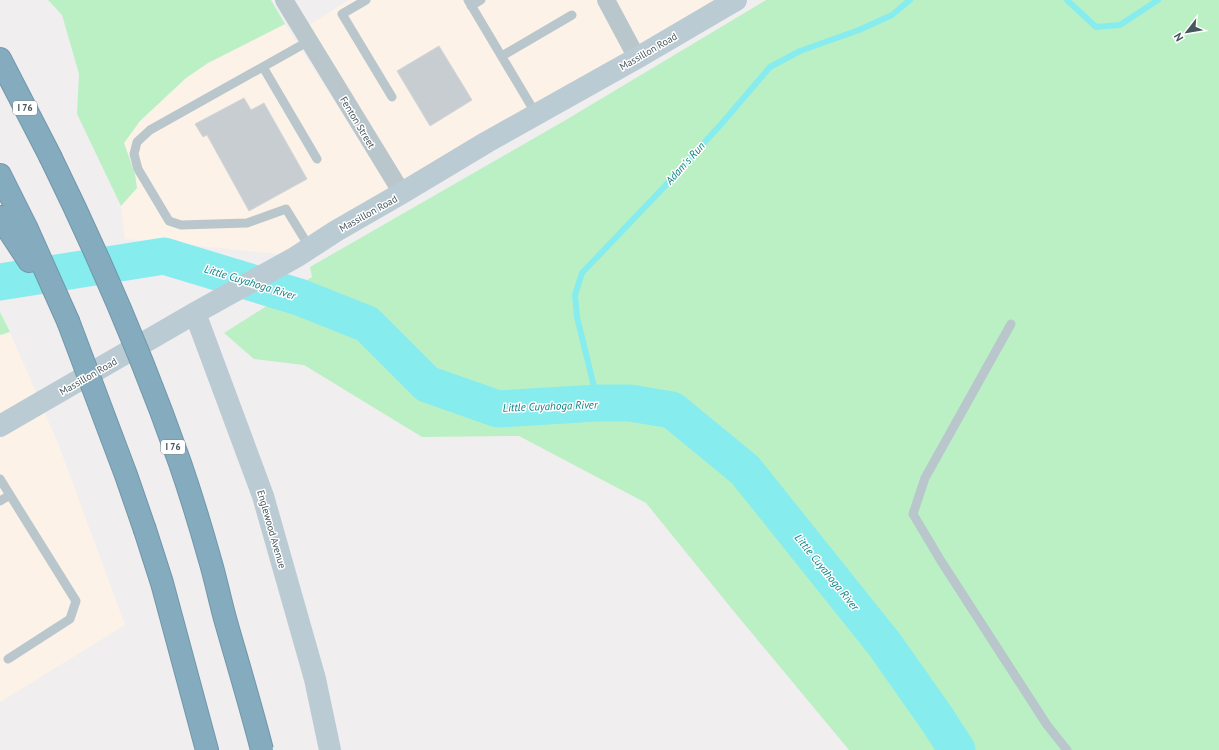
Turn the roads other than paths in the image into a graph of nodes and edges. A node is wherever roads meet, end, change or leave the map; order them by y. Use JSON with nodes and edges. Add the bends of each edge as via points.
{"nodes":[{"id":1,"x":284,"y":0,"type":"edge"},
{"id":2,"x":366,"y":0,"type":"edge"},
{"id":3,"x":481,"y":0,"type":"edge"},
{"id":4,"x":606,"y":0,"type":"edge"},
{"id":5,"x":736,"y":0,"type":"edge"},
{"id":6,"x":469,"y":3,"type":"edge"},
{"id":7,"x":572,"y":15,"type":"dead end"},
{"id":8,"x":312,"y":46,"type":"junction"},
{"id":9,"x":502,"y":56,"type":"junction"},
{"id":10,"x":637,"y":58,"type":"junction"},
{"id":11,"x":0,"y":59,"type":"edge"},
{"id":12,"x":263,"y":67,"type":"junction"},
{"id":13,"x":392,"y":97,"type":"dead end"},
{"id":14,"x":536,"y":114,"type":"junction"},
{"id":15,"x":317,"y":159,"type":"dead end"},
{"id":16,"x":2,"y":178,"type":"edge"},
{"id":17,"x":402,"y":194,"type":"junction"},
{"id":18,"x":0,"y":217,"type":"edge"},
{"id":19,"x":303,"y":253,"type":"junction"},
{"id":20,"x":195,"y":313,"type":"junction"},
{"id":21,"x":68,"y":321,"type":"junction"},
{"id":22,"x":1011,"y":324,"type":"dead end"},
{"id":23,"x":0,"y":426,"type":"edge"},
{"id":24,"x":0,"y":479,"type":"edge"},
{"id":25,"x":10,"y":495,"type":"junction"},
{"id":26,"x":0,"y":501,"type":"edge"},
{"id":27,"x":8,"y":659,"type":"dead end"},
{"id":28,"x":207,"y":750,"type":"edge"},
{"id":29,"x":262,"y":750,"type":"edge"},
{"id":30,"x":330,"y":750,"type":"edge"},
{"id":31,"x":1067,"y":750,"type":"edge"}],
"edges":[{"from":1,"to":8,"type":"street","name":"Fenton Street"},
{"from":2,"to":13,"type":"lane","via":[[342,14]]},
{"from":3,"to":6,"type":"lane"},
{"from":4,"to":10,"type":"street"},
{"from":5,"to":10,"type":"street","name":"Massillon Road"},
{"from":6,"to":9,"type":"lane"},
{"from":7,"to":9,"type":"lane"},
{"from":8,"to":12,"type":"lane"},
{"from":8,"to":17,"type":"street","name":"Fenton Street"},
{"from":9,"to":14,"type":"lane"},
{"from":10,"to":14,"type":"street","name":"Massillon Road"},
{"from":11,"to":29,"type":"highway","number":"I 76","bridge":true,"via":[[84,226],[153,392],[180,464],[210,561]]},
{"from":12,"to":15,"type":"lane"},
{"from":12,"to":19,"type":"lane","via":[[150,130],[137,142],[134,154],[138,169],[169,221],[181,225],[247,223],[286,209]]},
{"from":14,"to":17,"type":"street","name":"Massillon Road"},
{"from":16,"to":21,"type":"highway"},
{"from":17,"to":19,"type":"street","name":"Massillon Road","via":[[336,231]]},
{"from":18,"to":21,"type":"highway"},
{"from":19,"to":20,"type":"street","name":"Massillon Road"},
{"from":20,"to":23,"type":"street","name":"Massillon Road"},
{"from":20,"to":30,"type":"street","name":"Englewood Avenue","via":[[263,496],[315,679]]},
{"from":21,"to":28,"type":"highway","bridge":true,"via":[[126,475],[162,583]]},
{"from":22,"to":31,"type":"lane","via":[[926,478],[914,514],[942,562]]},
{"from":24,"to":25,"type":"lane"},
{"from":25,"to":26,"type":"lane"},
{"from":25,"to":27,"type":"lane","via":[[76,601],[70,619]]}]}
